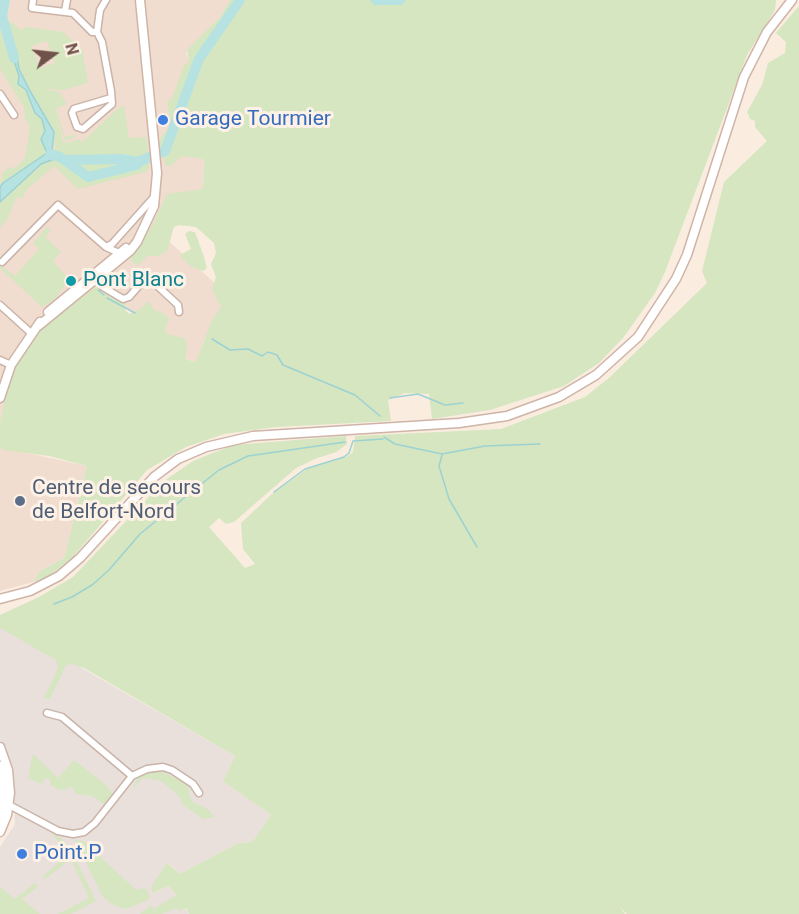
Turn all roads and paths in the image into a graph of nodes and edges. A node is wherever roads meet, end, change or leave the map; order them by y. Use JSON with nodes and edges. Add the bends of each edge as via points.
{"nodes":[{"id":1,"x":33,"y":0,"type":"edge"},
{"id":2,"x":67,"y":0,"type":"edge"},
{"id":3,"x":106,"y":0,"type":"edge"},
{"id":4,"x":140,"y":0,"type":"edge"},
{"id":5,"x":792,"y":0,"type":"edge"},
{"id":6,"x":65,"y":11,"type":"junction"},
{"id":7,"x":97,"y":32,"type":"junction"},
{"id":8,"x":0,"y":94,"type":"edge"},
{"id":9,"x":111,"y":98,"type":"junction"},
{"id":10,"x":14,"y":115,"type":"dead end"},
{"id":11,"x":157,"y":194,"type":"junction"},
{"id":12,"x":140,"y":235,"type":"junction"},
{"id":13,"x":106,"y":247,"type":"junction"},
{"id":14,"x":113,"y":257,"type":"junction"},
{"id":15,"x":2,"y":262,"type":"dead end"},
{"id":16,"x":99,"y":278,"type":"junction"},
{"id":17,"x":0,"y":305,"type":"edge"},
{"id":18,"x":179,"y":312,"type":"dead end"},
{"id":19,"x":34,"y":330,"type":"junction"},
{"id":20,"x":0,"y":360,"type":"edge"},
{"id":21,"x":11,"y":365,"type":"junction"},
{"id":22,"x":0,"y":398,"type":"edge"},
{"id":23,"x":2,"y":601,"type":"edge"},
{"id":24,"x":47,"y":713,"type":"dead end"},
{"id":25,"x":0,"y":747,"type":"edge"},
{"id":26,"x":0,"y":757,"type":"edge"},
{"id":27,"x":0,"y":766,"type":"edge"},
{"id":28,"x":132,"y":776,"type":"junction"},
{"id":29,"x":199,"y":793,"type":"dead end"},
{"id":30,"x":7,"y":814,"type":"edge"},
{"id":31,"x":22,"y":814,"type":"junction"},
{"id":32,"x":0,"y":831,"type":"edge"}],
"edges":[{"from":1,"to":6,"type":"street","via":[[32,8]]},
{"from":2,"to":6,"type":"street"},
{"from":3,"to":7,"type":"street","via":[[100,10]]},
{"from":4,"to":11,"type":"main road"},
{"from":5,"to":23,"type":"main road","via":[[767,32],[744,77],[676,279],[638,337],[596,375],[559,398],[507,416],[459,423],[253,436],[206,447],[178,459],[154,477],[59,576]]},
{"from":6,"to":7,"type":"street"},
{"from":7,"to":9,"type":"street"},
{"from":8,"to":10,"type":"street"},
{"from":9,"to":9,"type":"street","via":[[74,109],[77,127],[83,129],[110,106]]},
{"from":11,"to":12,"type":"main road"},
{"from":11,"to":13,"type":"street"},
{"from":12,"to":14,"type":"main road"},
{"from":12,"to":16,"type":"main road","via":[[130,250]]},
{"from":13,"to":14,"type":"street"},
{"from":13,"to":15,"type":"street","via":[[58,204]]},
{"from":14,"to":16,"type":"street"},
{"from":14,"to":16,"type":"street","via":[[95,275]]},
{"from":14,"to":19,"type":"main road","via":[[64,297]]},
{"from":16,"to":18,"type":"street","via":[[109,290],[126,298],[150,279],[178,305]]},
{"from":16,"to":19,"type":"main road"},
{"from":17,"to":19,"type":"street"},
{"from":19,"to":21,"type":"main road"},
{"from":20,"to":21,"type":"street"},
{"from":21,"to":22,"type":"main road"},
{"from":24,"to":28,"type":"street","via":[[62,717]]},
{"from":25,"to":30,"type":"main road","via":[[8,770]]},
{"from":26,"to":30,"type":"street"},
{"from":27,"to":30,"type":"main road"},
{"from":28,"to":29,"type":"street","via":[[163,767],[193,784]]},
{"from":28,"to":31,"type":"street","via":[[84,832],[69,834]]},
{"from":30,"to":31,"type":"street"},
{"from":30,"to":31,"type":"street"},
{"from":30,"to":32,"type":"main road"}]}
